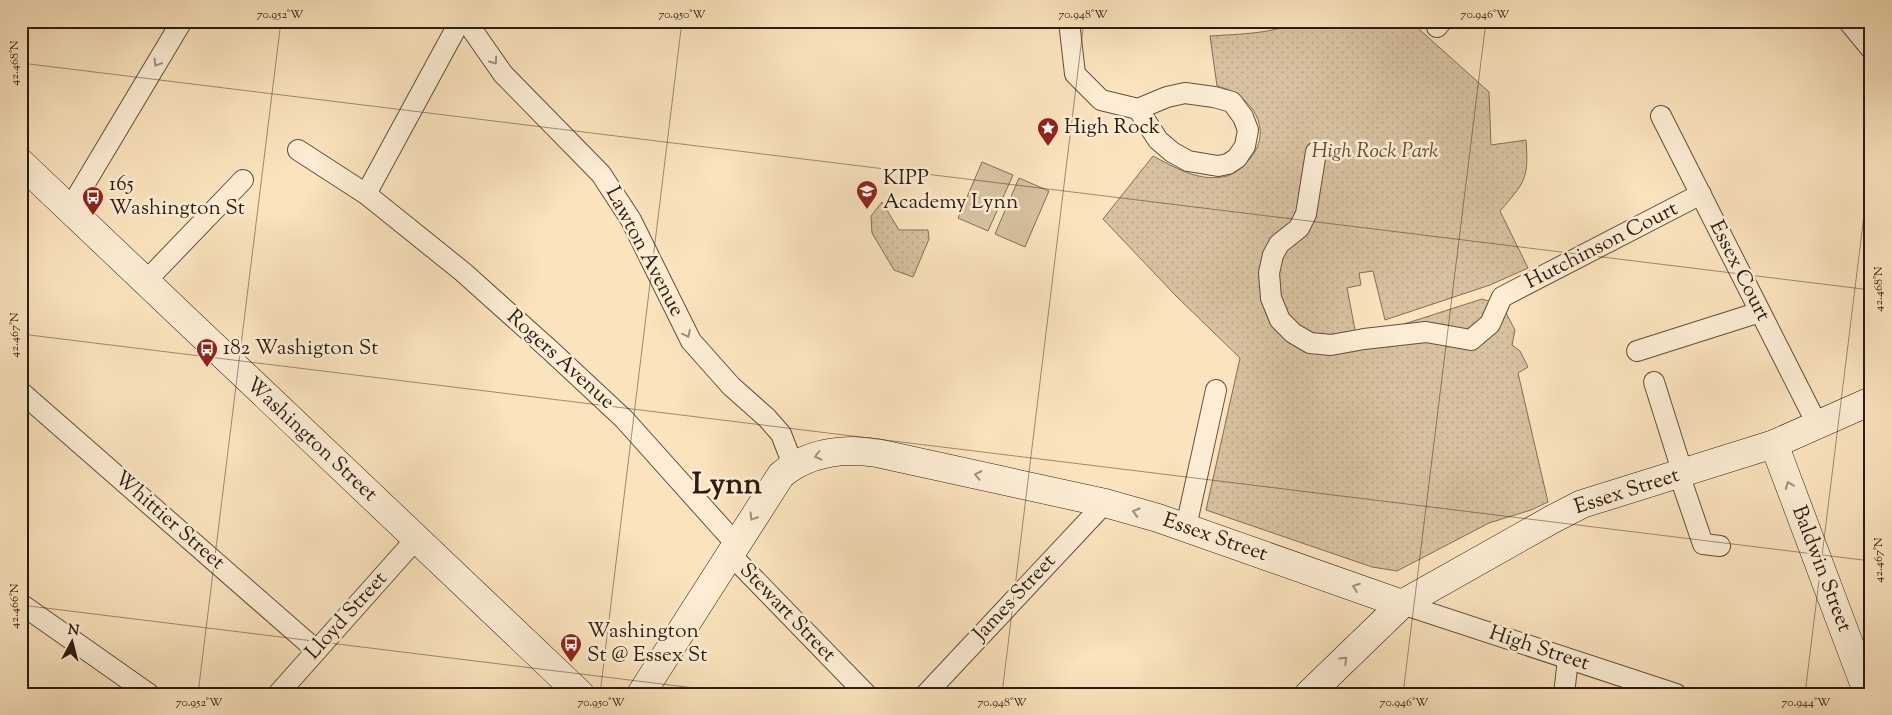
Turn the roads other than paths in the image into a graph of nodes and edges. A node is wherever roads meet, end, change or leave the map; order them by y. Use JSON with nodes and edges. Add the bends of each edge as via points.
{"nodes":[{"id":1,"x":182,"y":21,"type":"edge"},
{"id":2,"x":460,"y":21,"type":"edge"},
{"id":3,"x":466,"y":21,"type":"edge"},
{"id":4,"x":1069,"y":21,"type":"edge"},
{"id":5,"x":1848,"y":21,"type":"edge"},
{"id":6,"x":1871,"y":49,"type":"edge"},
{"id":7,"x":1138,"y":109,"type":"junction"},
{"id":8,"x":1661,"y":116,"type":"dead end"},
{"id":9,"x":298,"y":150,"type":"dead end"},
{"id":10,"x":1316,"y":152,"type":"dead end"},
{"id":11,"x":21,"y":163,"type":"edge"},
{"id":12,"x":243,"y":180,"type":"dead end"},
{"id":13,"x":366,"y":194,"type":"junction"},
{"id":14,"x":1701,"y":194,"type":"junction"},
{"id":15,"x":69,"y":210,"type":"junction"},
{"id":16,"x":145,"y":282,"type":"junction"},
{"id":17,"x":1760,"y":312,"type":"junction"},
{"id":18,"x":1637,"y":351,"type":"dead end"},
{"id":19,"x":1654,"y":382,"type":"dead end"},
{"id":20,"x":1216,"y":390,"type":"dead end"},
{"id":21,"x":21,"y":392,"type":"edge"},
{"id":22,"x":1871,"y":401,"type":"edge"},
{"id":23,"x":1818,"y":426,"type":"junction"},
{"id":24,"x":1774,"y":444,"type":"junction"},
{"id":25,"x":793,"y":465,"type":"junction"},
{"id":26,"x":1681,"y":474,"type":"junction"},
{"id":27,"x":1104,"y":503,"type":"junction"},
{"id":28,"x":1186,"y":527,"type":"junction"},
{"id":29,"x":416,"y":539,"type":"junction"},
{"id":30,"x":1720,"y":546,"type":"dead end"},
{"id":31,"x":733,"y":549,"type":"junction"},
{"id":32,"x":21,"y":604,"type":"edge"},
{"id":33,"x":1402,"y":604,"type":"junction"},
{"id":34,"x":316,"y":650,"type":"junction"},
{"id":35,"x":1568,"y":658,"type":"junction"},
{"id":36,"x":149,"y":694,"type":"edge"},
{"id":37,"x":278,"y":694,"type":"edge"},
{"id":38,"x":580,"y":694,"type":"edge"},
{"id":39,"x":641,"y":694,"type":"edge"},
{"id":40,"x":866,"y":694,"type":"edge"},
{"id":41,"x":926,"y":694,"type":"edge"},
{"id":42,"x":1309,"y":694,"type":"edge"},
{"id":43,"x":1564,"y":694,"type":"edge"},
{"id":44,"x":1676,"y":694,"type":"edge"},
{"id":45,"x":1868,"y":694,"type":"edge"}],
"edges":[{"from":1,"to":15,"type":"street","one_way":true},
{"from":2,"to":13,"type":"street"},
{"from":3,"to":25,"type":"street","name":"Lawton Avenue","one_way":true,"via":[[503,74],[601,174],[631,220],[691,342],[781,434]]},
{"from":4,"to":7,"type":"street","via":[[1075,74],[1100,100]]},
{"from":5,"to":6,"type":"street"},
{"from":7,"to":7,"type":"street","via":[[1158,140],[1188,161],[1218,166],[1228,164],[1238,158],[1244,146],[1248,130],[1232,102],[1185,93]]},
{"from":8,"to":14,"type":"street","name":"Essex Court"},
{"from":9,"to":13,"type":"street","name":"Rogers Avenue"},
{"from":10,"to":14,"type":"street","name":"Hutchinson Court","via":[[1306,214],[1299,228],[1280,244],[1268,273],[1271,298],[1280,320],[1293,334],[1310,343],[1330,345],[1426,332],[1471,340],[1490,324],[1502,297]]},
{"from":11,"to":15,"type":"main road","name":"Washington Street"},
{"from":12,"to":16,"type":"street"},
{"from":13,"to":31,"type":"street","name":"Rogers Avenue","via":[[463,272],[624,419]]},
{"from":14,"to":17,"type":"street","name":"Essex Court"},
{"from":15,"to":16,"type":"main road","name":"Washington Street"},
{"from":16,"to":29,"type":"main road","name":"Washington Street"},
{"from":17,"to":18,"type":"street"},
{"from":17,"to":23,"type":"street","name":"Essex Court"},
{"from":19,"to":26,"type":"street"},
{"from":20,"to":28,"type":"street"},
{"from":21,"to":34,"type":"street","name":"Whittier Street"},
{"from":22,"to":23,"type":"main road","name":"Essex Street"},
{"from":23,"to":24,"type":"main road","name":"Essex Street"},
{"from":24,"to":26,"type":"main road","name":"Essex Street"},
{"from":45,"to":24,"type":"main road","name":"Baldwin Street","one_way":true},
{"from":27,"to":25,"type":"main road","name":"Essex Street","one_way":true,"via":[[860,451],[826,454]]},
{"from":25,"to":31,"type":"main road","name":"Essex Street","one_way":true,"via":[[770,489]]},
{"from":26,"to":30,"type":"street","via":[[1703,544]]},
{"from":26,"to":33,"type":"main road","name":"Essex Street","via":[[1582,504],[1510,541]]},
{"from":28,"to":27,"type":"main road","name":"Essex Street","one_way":true},
{"from":27,"to":41,"type":"street","name":"James Street"},
{"from":33,"to":28,"type":"main road","name":"Essex Street","one_way":true},
{"from":29,"to":34,"type":"street","name":"Lloyd Street"},
{"from":29,"to":38,"type":"main road","name":"Washington Street"},
{"from":31,"to":39,"type":"main road","name":"Essex Street"},
{"from":31,"to":40,"type":"street","name":"Stewart Street"},
{"from":32,"to":36,"type":"street"},
{"from":33,"to":35,"type":"street","name":"High Street"},
{"from":42,"to":33,"type":"main road","one_way":true},
{"from":34,"to":37,"type":"street","name":"Lloyd Street"},
{"from":35,"to":43,"type":"street"},
{"from":35,"to":44,"type":"street","name":"High Street"}]}
